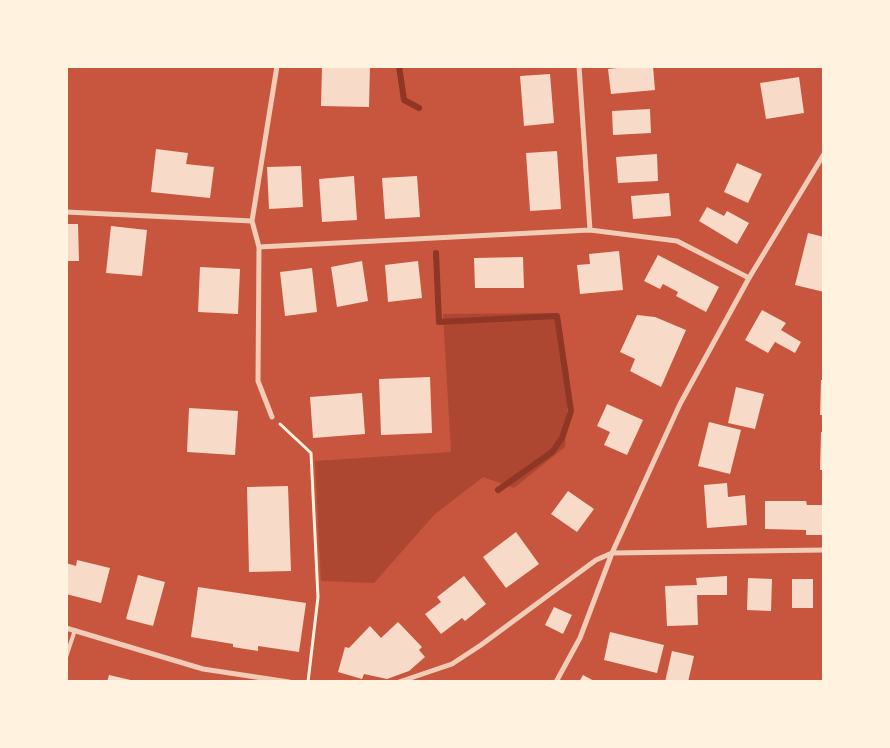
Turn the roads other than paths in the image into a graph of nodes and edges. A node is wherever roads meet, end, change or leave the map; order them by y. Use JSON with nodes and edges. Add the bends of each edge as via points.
{"nodes":[{"id":1,"x":277,"y":66,"type":"edge"},
{"id":2,"x":579,"y":66,"type":"edge"},
{"id":3,"x":824,"y":154,"type":"edge"},
{"id":4,"x":66,"y":212,"type":"edge"},
{"id":5,"x":252,"y":221,"type":"junction"},
{"id":6,"x":590,"y":230,"type":"junction"},
{"id":7,"x":260,"y":247,"type":"junction"},
{"id":8,"x":750,"y":278,"type":"junction"},
{"id":9,"x":272,"y":417,"type":"road end"},
{"id":10,"x":824,"y":550,"type":"edge"},
{"id":11,"x":612,"y":553,"type":"junction"},
{"id":12,"x":66,"y":628,"type":"edge"},
{"id":13,"x":75,"y":630,"type":"junction"},
{"id":14,"x":66,"y":657,"type":"edge"},
{"id":15,"x":289,"y":682,"type":"edge"},
{"id":16,"x":399,"y":682,"type":"edge"},
{"id":17,"x":556,"y":682,"type":"edge"}],
"edges":[{"from":1,"to":5,"type":"street"},
{"from":2,"to":6,"type":"street"},
{"from":3,"to":8,"type":"street"},
{"from":4,"to":5,"type":"street"},
{"from":5,"to":7,"type":"street"},
{"from":6,"to":7,"type":"street"},
{"from":6,"to":8,"type":"street","via":[[677,241]]},
{"from":7,"to":9,"type":"street","via":[[258,381]]},
{"from":8,"to":11,"type":"street","via":[[680,404]]},
{"from":10,"to":11,"type":"street"},
{"from":11,"to":16,"type":"street","via":[[596,560],[452,664]]},
{"from":11,"to":17,"type":"street","via":[[580,638]]},
{"from":12,"to":13,"type":"street"},
{"from":13,"to":14,"type":"lane"},
{"from":13,"to":15,"type":"street","via":[[202,669]]}]}
